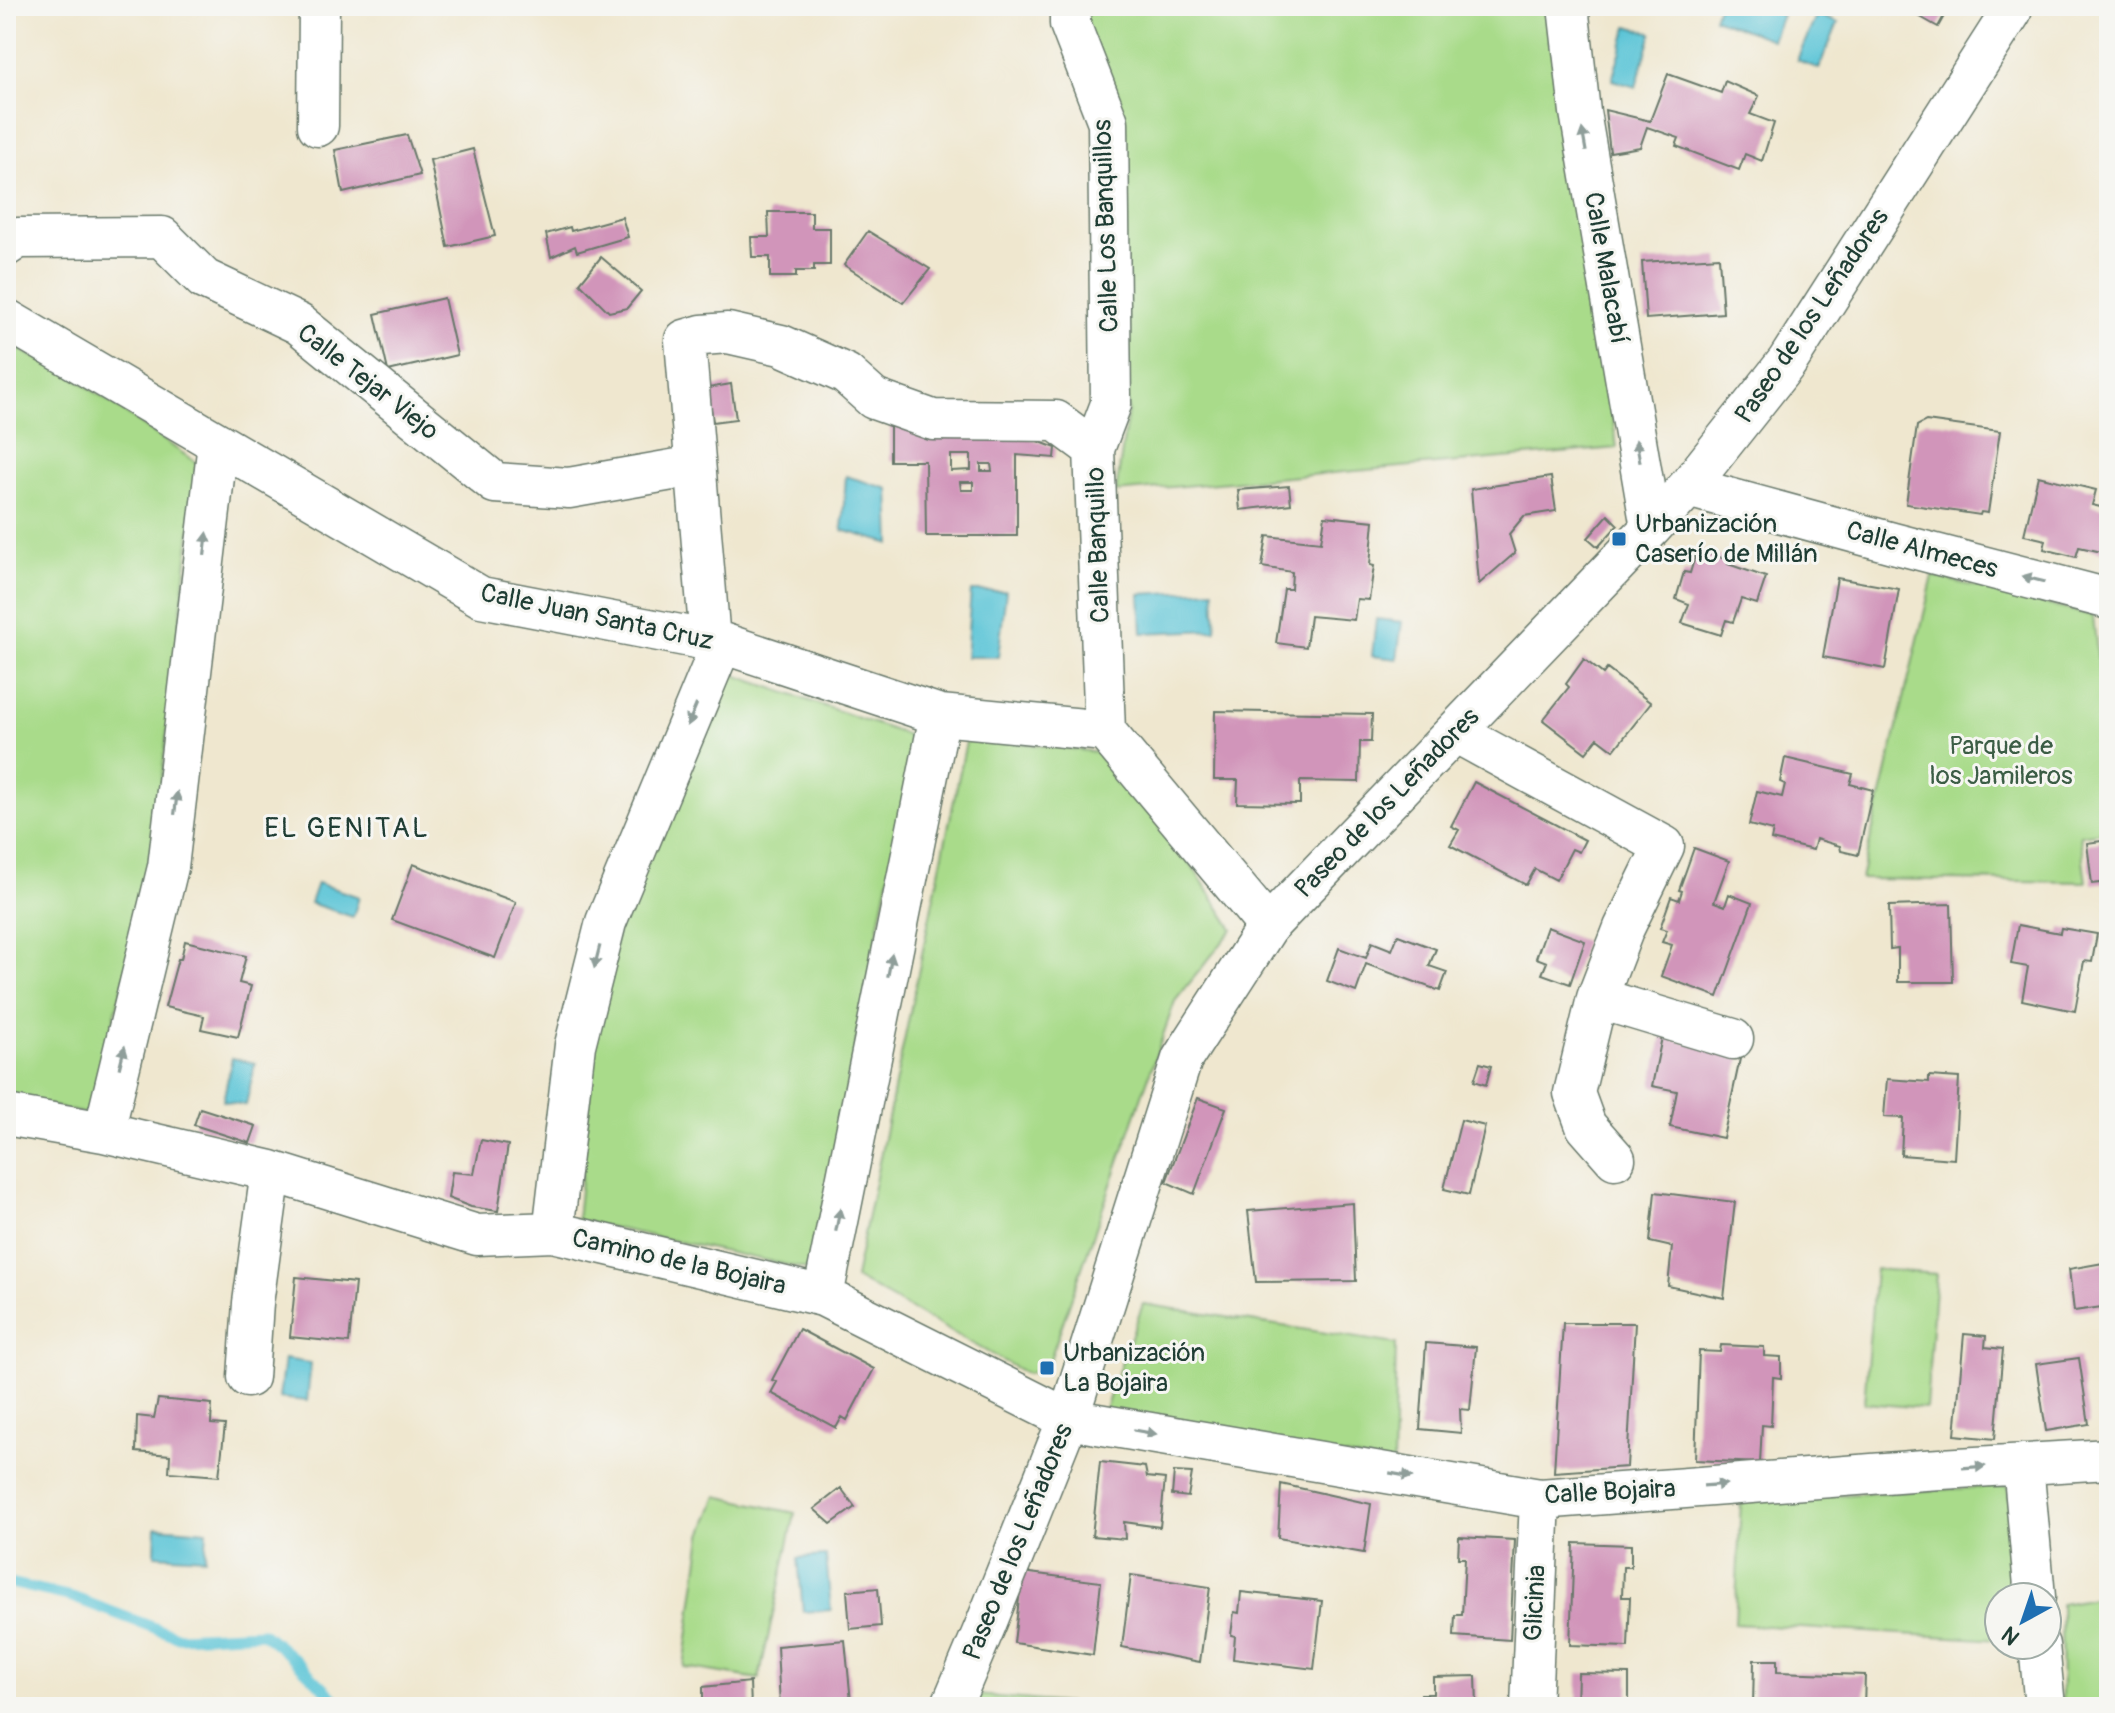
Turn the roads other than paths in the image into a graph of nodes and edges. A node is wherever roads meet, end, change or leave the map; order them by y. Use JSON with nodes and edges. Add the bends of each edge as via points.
{"nodes":[{"id":1,"x":319,"y":6,"type":"edge"},
{"id":2,"x":1070,"y":6,"type":"edge"},
{"id":3,"x":1568,"y":6,"type":"edge"},
{"id":4,"x":2013,"y":6,"type":"edge"},
{"id":5,"x":318,"y":126,"type":"dead end"},
{"id":6,"x":6,"y":246,"type":"edge"},
{"id":7,"x":6,"y":319,"type":"edge"},
{"id":8,"x":218,"y":443,"type":"junction"},
{"id":9,"x":1094,"y":449,"type":"junction"},
{"id":10,"x":695,"y":466,"type":"junction"},
{"id":11,"x":1688,"y":487,"type":"junction"},
{"id":12,"x":1651,"y":528,"type":"junction"},
{"id":13,"x":2109,"y":599,"type":"edge"},
{"id":14,"x":716,"y":642,"type":"junction"},
{"id":15,"x":940,"y":715,"type":"junction"},
{"id":16,"x":1105,"y":731,"type":"junction"},
{"id":17,"x":1455,"y":732,"type":"junction"},
{"id":18,"x":1268,"y":926,"type":"junction"},
{"id":19,"x":1597,"y":998,"type":"junction"},
{"id":20,"x":1733,"y":1039,"type":"dead end"},
{"id":21,"x":6,"y":1115,"type":"edge"},
{"id":22,"x":104,"y":1132,"type":"junction"},
{"id":23,"x":1615,"y":1159,"type":"dead end"},
{"id":24,"x":271,"y":1171,"type":"junction"},
{"id":25,"x":553,"y":1232,"type":"junction"},
{"id":26,"x":823,"y":1296,"type":"junction"},
{"id":27,"x":248,"y":1377,"type":"dead end"},
{"id":28,"x":1068,"y":1419,"type":"junction"},
{"id":29,"x":2109,"y":1459,"type":"edge"},
{"id":30,"x":2023,"y":1464,"type":"junction"},
{"id":31,"x":1540,"y":1499,"type":"junction"},
{"id":32,"x":2034,"y":1581,"type":"edge"},
{"id":33,"x":2041,"y":1661,"type":"edge"},
{"id":34,"x":951,"y":1707,"type":"edge"},
{"id":35,"x":1531,"y":1707,"type":"edge"},
{"id":36,"x":2045,"y":1707,"type":"edge"}],
"edges":[{"from":1,"to":5,"type":"street"},
{"from":2,"to":9,"type":"street","name":"Calle Los Banquillos","via":[[1070,24],[1108,122],[1111,404]]},
{"from":12,"to":3,"type":"street","name":"Calle Malacabí","one_way":true,"via":[[1580,112]]},
{"from":4,"to":11,"type":"street","name":"Paseo de los Leñadores","via":[[1787,362]]},
{"from":6,"to":10,"type":"street","name":"Calle Tejar Viejo","via":[[18,238],[162,237],[204,279],[299,324],[495,483],[569,488]]},
{"from":7,"to":8,"type":"street","name":"Calle Juan Santa Cruz"},
{"from":8,"to":14,"type":"street","name":"Calle Juan Santa Cruz","via":[[481,597]]},
{"from":22,"to":8,"type":"street","one_way":true,"via":[[168,867]]},
{"from":9,"to":10,"type":"street","name":"Calle Banquillo","via":[[1056,421],[933,420],[874,399],[846,374],[781,345],[728,333],[685,340]]},
{"from":9,"to":16,"type":"street","name":"Calle Banquillo"},
{"from":10,"to":14,"type":"street"},
{"from":11,"to":12,"type":"street","name":"Paseo de los Leñadores"},
{"from":13,"to":11,"type":"street","name":"Calle Almeces","one_way":true},
{"from":12,"to":17,"type":"street","name":"Paseo de los Leñadores"},
{"from":14,"to":15,"type":"street","name":"Calle Juan Santa Cruz"},
{"from":14,"to":25,"type":"street","one_way":true,"via":[[606,922],[575,1045]]},
{"from":15,"to":16,"type":"street","name":"Calle Juan Santa Cruz"},
{"from":26,"to":15,"type":"street","one_way":true},
{"from":16,"to":18,"type":"street"},
{"from":17,"to":18,"type":"street","name":"Paseo de los Leñadores"},
{"from":17,"to":19,"type":"street","via":[[1664,846]]},
{"from":18,"to":28,"type":"street","name":"Paseo de los Leñadores","via":[[1182,1059]]},
{"from":19,"to":20,"type":"street"},
{"from":19,"to":23,"type":"street","via":[[1574,1093],[1586,1126]]},
{"from":21,"to":22,"type":"street","name":"Camino de la Bojaira"},
{"from":22,"to":24,"type":"street","name":"Camino de la Bojaira"},
{"from":24,"to":25,"type":"street","name":"Camino de la Bojaira","via":[[477,1235]]},
{"from":24,"to":27,"type":"street"},
{"from":25,"to":26,"type":"street","name":"Camino de la Bojaira"},
{"from":26,"to":28,"type":"street","name":"Camino de la Bojaira"},
{"from":28,"to":31,"type":"street","name":"Calle Bojaira","one_way":true},
{"from":28,"to":34,"type":"street","name":"Paseo de los Leñadores"},
{"from":29,"to":30,"type":"street","name":"Calle Bojaira"},
{"from":31,"to":30,"type":"street","name":"Calle Bojaira","one_way":true},
{"from":30,"to":32,"type":"street"},
{"from":31,"to":35,"type":"street","name":"Glicinia"},
{"from":33,"to":36,"type":"street"}]}
